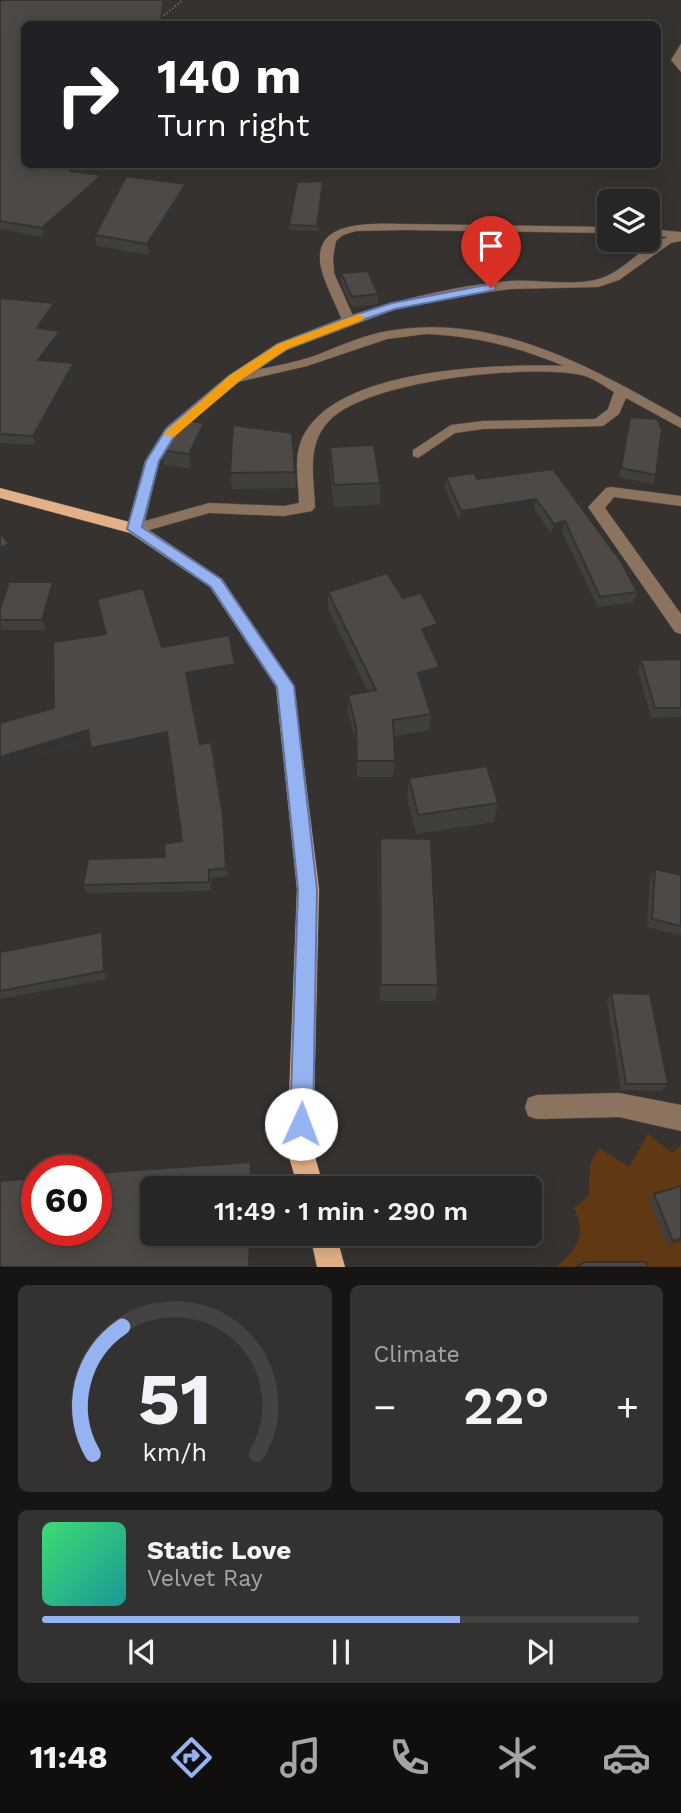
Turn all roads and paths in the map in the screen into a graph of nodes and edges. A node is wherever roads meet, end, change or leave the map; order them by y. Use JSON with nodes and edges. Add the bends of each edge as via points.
{"nodes":[{"id":1,"x":183,"y":0,"type":"edge"},
{"id":2,"x":157,"y":21,"type":"edge"},
{"id":3,"x":681,"y":47,"type":"edge"},
{"id":4,"x":681,"y":69,"type":"edge"},
{"id":5,"x":597,"y":230,"type":"edge"},
{"id":6,"x":660,"y":233,"type":"edge"},
{"id":7,"x":681,"y":236,"type":"edge"},
{"id":8,"x":349,"y":321,"type":"junction"},
{"id":9,"x":582,"y":371,"type":"junction"},
{"id":10,"x":233,"y":379,"type":"junction"},
{"id":11,"x":622,"y":390,"type":"junction"},
{"id":12,"x":681,"y":424,"type":"edge"},
{"id":13,"x":418,"y":453,"type":"dead end"},
{"id":14,"x":0,"y":493,"type":"edge"},
{"id":15,"x":681,"y":501,"type":"edge"},
{"id":16,"x":135,"y":529,"type":"junction"},
{"id":17,"x":681,"y":627,"type":"edge"},
{"id":18,"x":537,"y":1107,"type":"dead end"},
{"id":19,"x":681,"y":1118,"type":"edge"},
{"id":20,"x":307,"y":1176,"type":"edge"},
{"id":21,"x":326,"y":1246,"type":"edge"},
{"id":22,"x":331,"y":1267,"type":"edge"}],
"edges":[{"from":1,"to":2,"type":"path"},
{"from":3,"to":4,"type":"street","via":[[674,60]]},
{"from":5,"to":8,"type":"street","via":[[405,227],[355,228],[339,233],[331,240],[327,265]]},
{"from":6,"to":7,"type":"street"},
{"from":7,"to":8,"type":"street","via":[[615,277],[594,284],[475,290],[392,306]]},
{"from":8,"to":10,"type":"street","via":[[282,347]]},
{"from":9,"to":10,"type":"street","via":[[531,346],[483,334],[435,330],[387,335],[309,362]]},
{"from":9,"to":11,"type":"street"},
{"from":9,"to":16,"type":"street","via":[[482,370],[418,379],[355,397],[325,416],[308,442],[307,507],[284,511],[209,508]]},
{"from":10,"to":16,"type":"street","via":[[173,429],[152,461]]},
{"from":11,"to":12,"type":"street"},
{"from":11,"to":13,"type":"street","via":[[614,411],[598,423],[451,429]]},
{"from":14,"to":16,"type":"main road"},
{"from":15,"to":17,"type":"street","via":[[611,492],[596,507]]},
{"from":16,"to":20,"type":"main road","via":[[216,583],[285,686],[308,889],[300,1150]]},
{"from":18,"to":19,"type":"street","via":[[619,1105]]},
{"from":21,"to":22,"type":"main road"}]}
